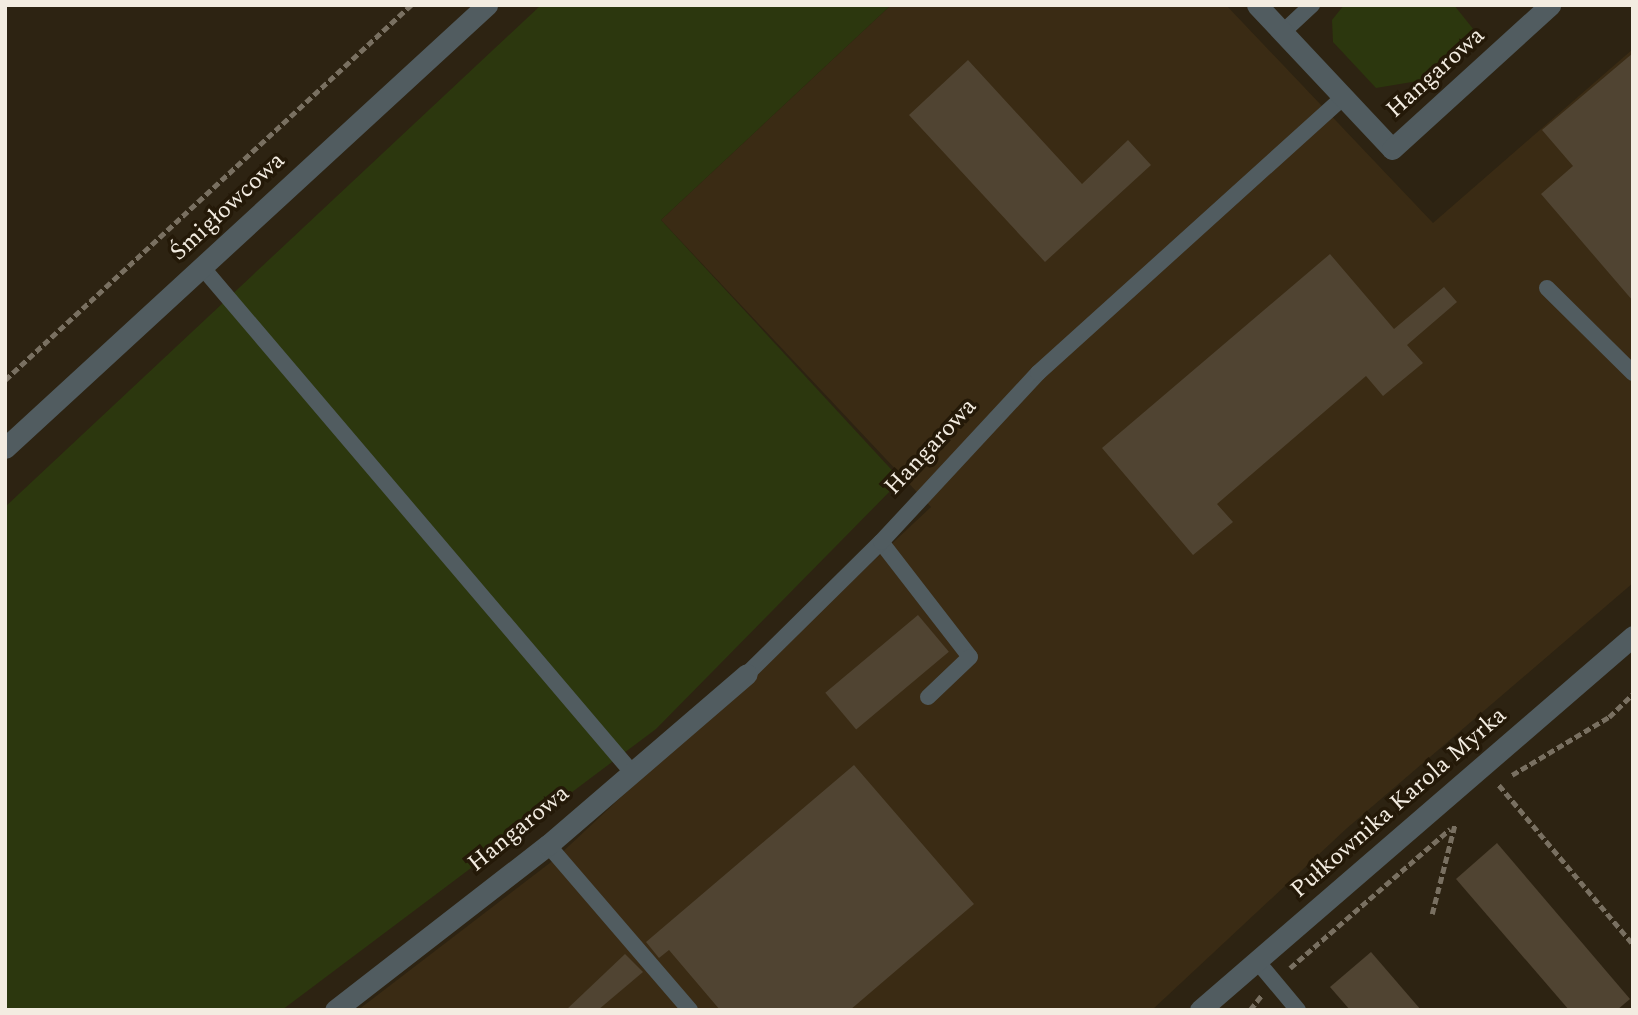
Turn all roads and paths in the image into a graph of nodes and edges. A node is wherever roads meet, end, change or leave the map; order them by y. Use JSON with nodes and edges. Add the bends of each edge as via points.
{"nodes":[{"id":1,"x":411,"y":5,"type":"edge"},
{"id":2,"x":487,"y":5,"type":"edge"},
{"id":3,"x":1257,"y":5,"type":"edge"},
{"id":4,"x":1312,"y":5,"type":"edge"},
{"id":5,"x":1550,"y":5,"type":"edge"},
{"id":6,"x":1283,"y":32,"type":"junction"},
{"id":7,"x":1343,"y":97,"type":"junction"},
{"id":8,"x":202,"y":267,"type":"junction"},
{"id":9,"x":1546,"y":288,"type":"dead end"},
{"id":10,"x":1633,"y":373,"type":"edge"},
{"id":11,"x":5,"y":380,"type":"edge"},
{"id":12,"x":5,"y":448,"type":"edge"},
{"id":13,"x":881,"y":542,"type":"junction"},
{"id":14,"x":1633,"y":636,"type":"edge"},
{"id":15,"x":747,"y":674,"type":"joint"},
{"id":16,"x":1633,"y":694,"type":"edge"},
{"id":17,"x":928,"y":697,"type":"dead end"},
{"id":18,"x":630,"y":770,"type":"junction"},
{"id":19,"x":1499,"y":785,"type":"junction"},
{"id":20,"x":1490,"y":793,"type":"dead end"},
{"id":21,"x":1463,"y":817,"type":"dead end"},
{"id":22,"x":1455,"y":824,"type":"junction"},
{"id":23,"x":548,"y":845,"type":"junction"},
{"id":24,"x":1432,"y":914,"type":"dead end"},
{"id":25,"x":1633,"y":944,"type":"edge"},
{"id":26,"x":1257,"y":961,"type":"junction"},
{"id":27,"x":1274,"y":982,"type":"junction"},
{"id":28,"x":335,"y":1010,"type":"edge"},
{"id":29,"x":690,"y":1010,"type":"edge"},
{"id":30,"x":1200,"y":1010,"type":"edge"},
{"id":31,"x":1250,"y":1010,"type":"edge"},
{"id":32,"x":1298,"y":1010,"type":"edge"}],
"edges":[{"from":1,"to":11,"type":"path"},
{"from":2,"to":8,"type":"street","name":"Śmigłowcowa"},
{"from":3,"to":6,"type":"street"},
{"from":4,"to":6,"type":"lane"},
{"from":5,"to":7,"type":"street","name":"Hangarowa","via":[[1392,149]]},
{"from":6,"to":7,"type":"street"},
{"from":7,"to":13,"type":"lane","name":"Hangarowa","via":[[1038,373]]},
{"from":8,"to":12,"type":"street","name":"Śmigłowcowa"},
{"from":8,"to":18,"type":"lane"},
{"from":9,"to":10,"type":"lane"},
{"from":13,"to":15,"type":"lane","name":"Hangarowa"},
{"from":13,"to":17,"type":"lane","via":[[970,657]]},
{"from":14,"to":26,"type":"street","name":"Pułkownika Karola Myrka"},
{"from":15,"to":18,"type":"street","name":"Hangarowa"},
{"from":16,"to":19,"type":"path","via":[[1609,717]]},
{"from":18,"to":23,"type":"street","name":"Hangarowa"},
{"from":19,"to":20,"type":"path"},
{"from":19,"to":25,"type":"path"},
{"from":21,"to":22,"type":"path"},
{"from":22,"to":24,"type":"path"},
{"from":22,"to":27,"type":"path"},
{"from":23,"to":28,"type":"street","name":"Hangarowa"},
{"from":23,"to":29,"type":"lane"},
{"from":26,"to":27,"type":"lane"},
{"from":26,"to":30,"type":"street","name":"Pułkownika Karola Myrka"},
{"from":27,"to":31,"type":"path"},
{"from":27,"to":32,"type":"lane"}]}
